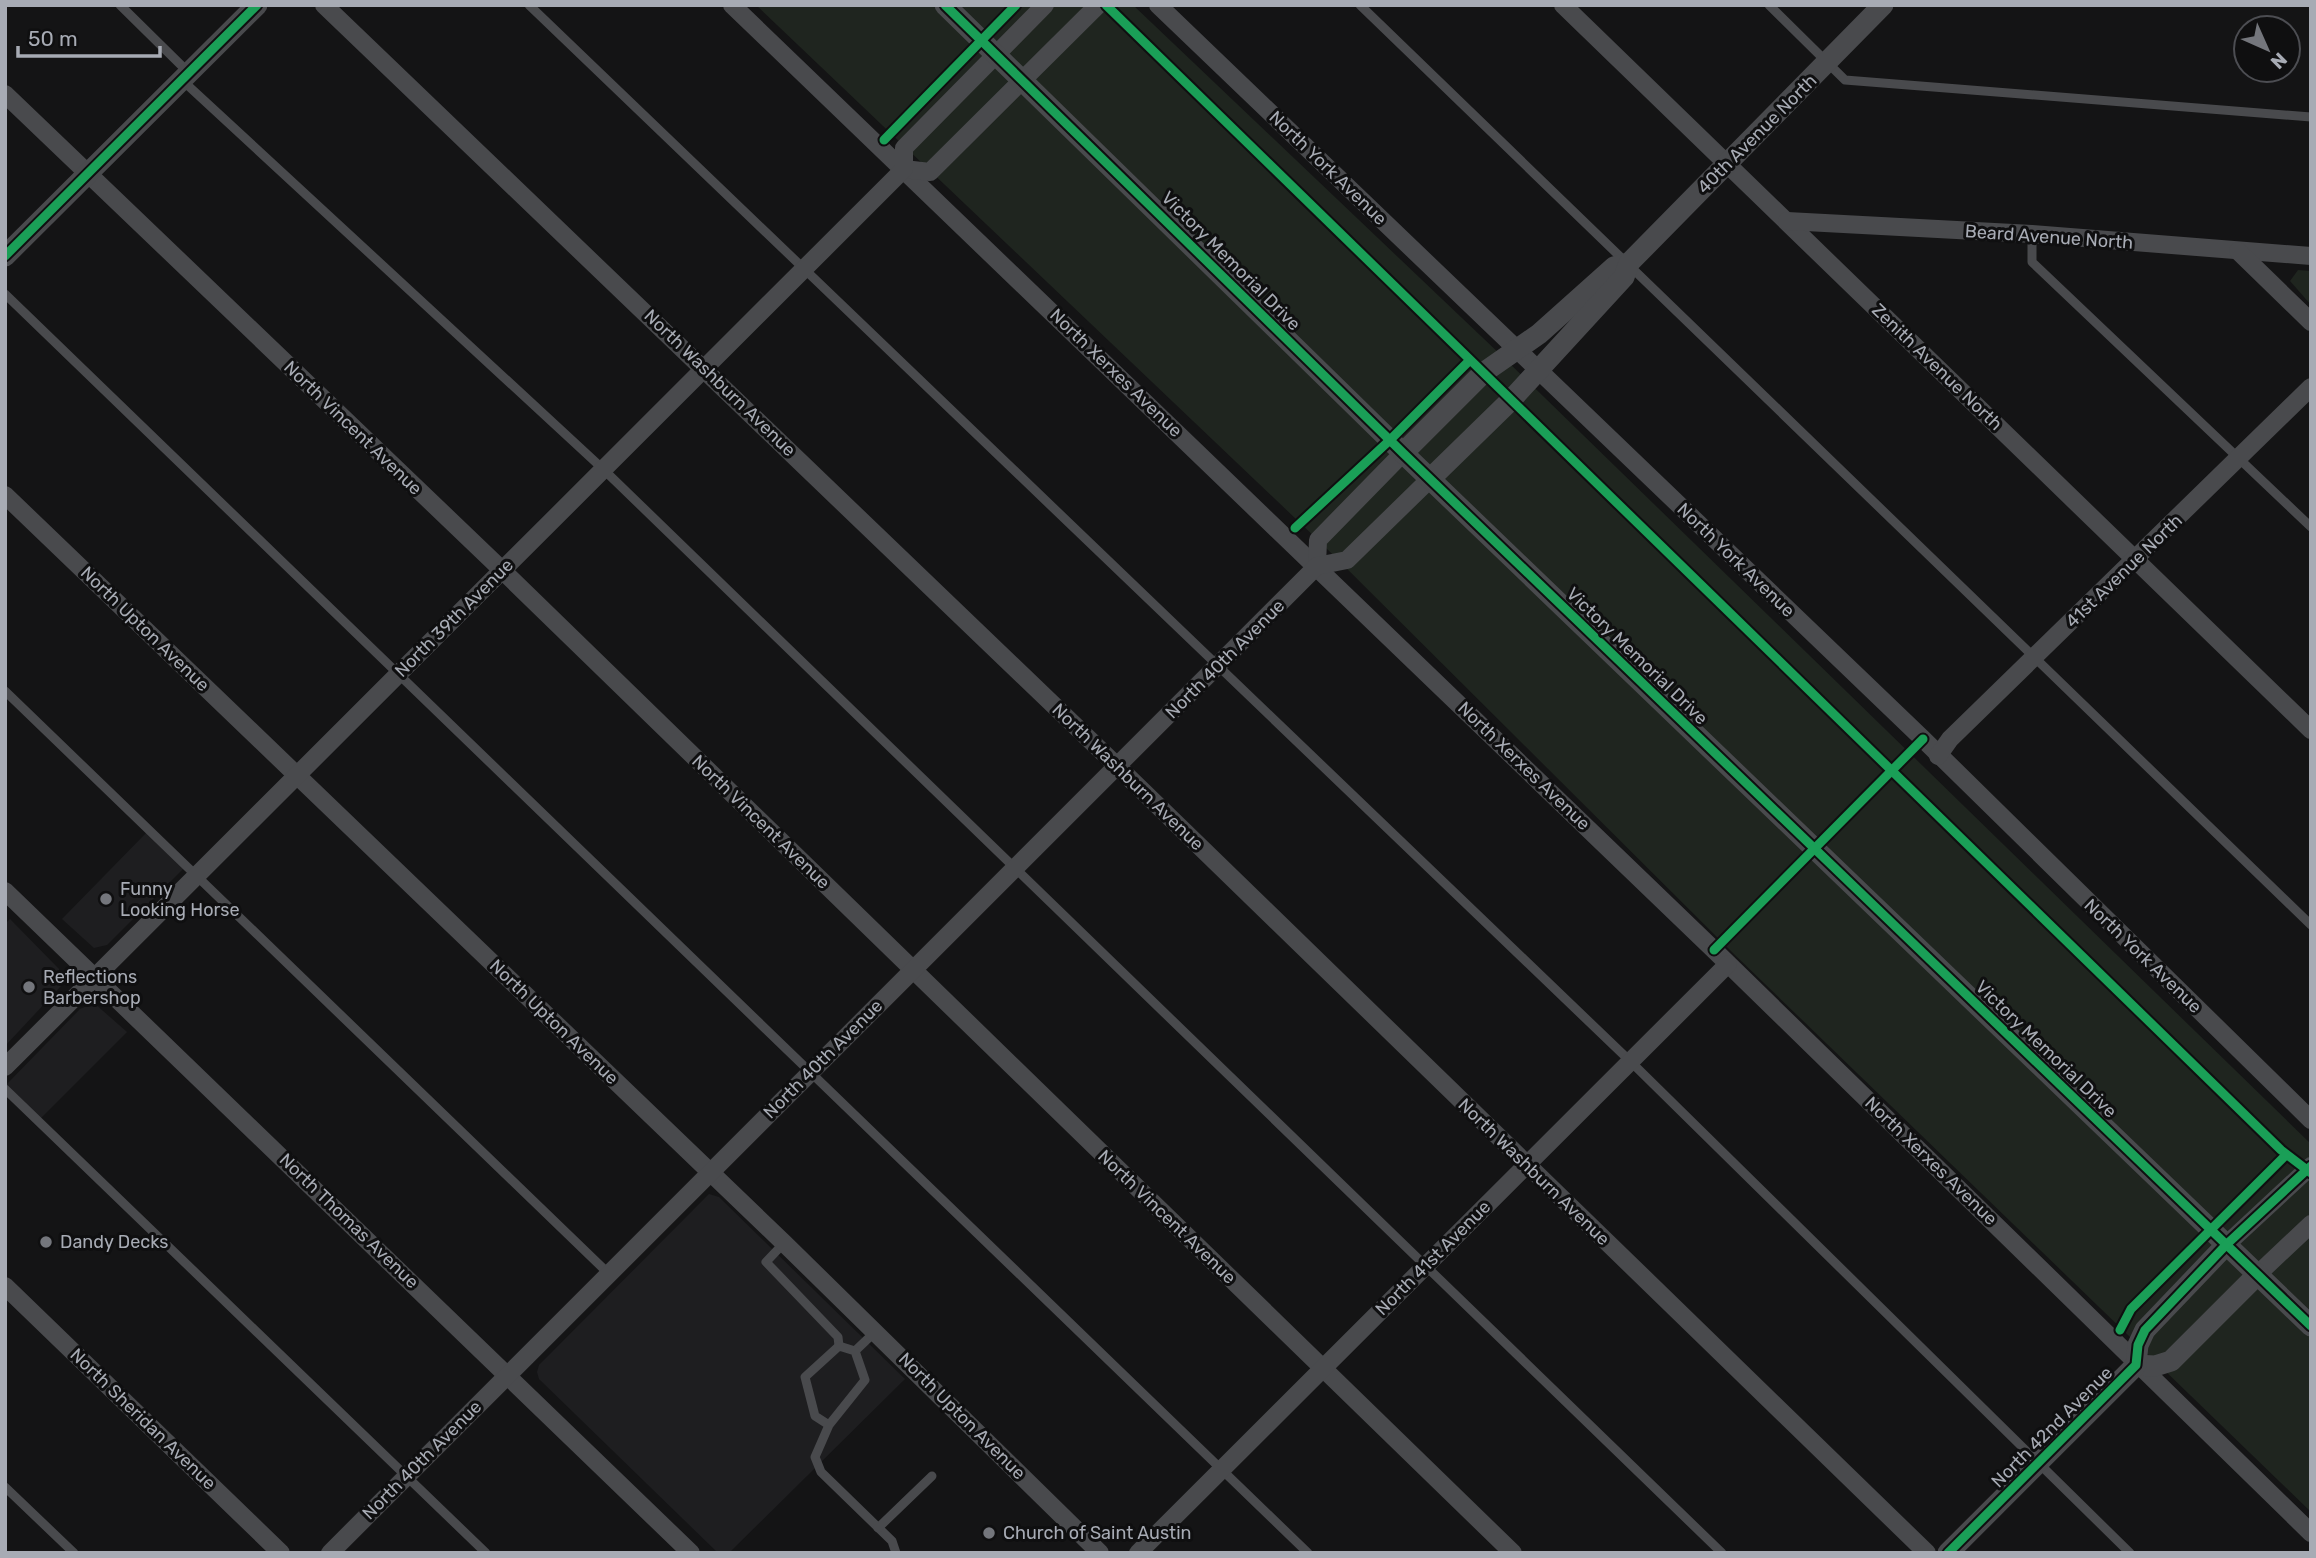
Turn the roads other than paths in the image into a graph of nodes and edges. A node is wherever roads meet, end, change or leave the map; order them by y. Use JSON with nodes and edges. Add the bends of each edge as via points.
{"nodes":[{"id":1,"x":120,"y":5,"type":"edge"},
{"id":2,"x":257,"y":5,"type":"edge"},
{"id":3,"x":324,"y":5,"type":"edge"},
{"id":4,"x":529,"y":5,"type":"edge"},
{"id":5,"x":732,"y":5,"type":"edge"},
{"id":6,"x":945,"y":5,"type":"edge"},
{"id":7,"x":1045,"y":5,"type":"edge"},
{"id":8,"x":1098,"y":5,"type":"edge"},
{"id":9,"x":1158,"y":5,"type":"edge"},
{"id":10,"x":1360,"y":5,"type":"edge"},
{"id":11,"x":1563,"y":5,"type":"edge"},
{"id":12,"x":1769,"y":5,"type":"edge"},
{"id":13,"x":1883,"y":5,"type":"edge"},
{"id":14,"x":996,"y":55,"type":"junction"},
{"id":15,"x":1829,"y":63,"type":"junction"},
{"id":16,"x":185,"y":76,"type":"junction"},
{"id":17,"x":1026,"y":81,"type":"junction"},
{"id":18,"x":5,"y":94,"type":"edge"},
{"id":19,"x":2311,"y":117,"type":"edge"},
{"id":20,"x":1727,"y":163,"type":"junction"},
{"id":21,"x":904,"y":169,"type":"junction"},
{"id":22,"x":87,"y":174,"type":"junction"},
{"id":23,"x":1787,"y":221,"type":"junction"},
{"id":24,"x":2032,"y":234,"type":"junction"},
{"id":25,"x":2238,"y":251,"type":"junction"},
{"id":26,"x":5,"y":256,"type":"edge"},
{"id":27,"x":2311,"y":256,"type":"edge"},
{"id":28,"x":1629,"y":263,"type":"junction"},
{"id":29,"x":803,"y":269,"type":"junction"},
{"id":30,"x":5,"y":294,"type":"edge"},
{"id":31,"x":2311,"y":322,"type":"edge"},
{"id":32,"x":1517,"y":348,"type":"junction"},
{"id":33,"x":704,"y":368,"type":"junction"},
{"id":34,"x":1538,"y":370,"type":"junction"},
{"id":35,"x":2311,"y":387,"type":"edge"},
{"id":36,"x":1403,"y":453,"type":"junction"},
{"id":37,"x":2239,"y":458,"type":"junction"},
{"id":38,"x":603,"y":469,"type":"junction"},
{"id":39,"x":1430,"y":479,"type":"junction"},
{"id":40,"x":5,"y":495,"type":"edge"},
{"id":41,"x":2311,"y":527,"type":"edge"},
{"id":42,"x":2136,"y":561,"type":"junction"},
{"id":43,"x":1317,"y":566,"type":"junction"},
{"id":44,"x":502,"y":570,"type":"junction"},
{"id":45,"x":2034,"y":657,"type":"junction"},
{"id":46,"x":1219,"y":664,"type":"junction"},
{"id":47,"x":399,"y":673,"type":"junction"},
{"id":48,"x":5,"y":691,"type":"edge"},
{"id":49,"x":2311,"y":730,"type":"edge"},
{"id":50,"x":1938,"y":756,"type":"junction"},
{"id":51,"x":1117,"y":766,"type":"junction"},
{"id":52,"x":297,"y":775,"type":"junction"},
{"id":53,"x":1016,"y":867,"type":"junction"},
{"id":54,"x":197,"y":875,"type":"junction"},
{"id":55,"x":5,"y":891,"type":"edge"},
{"id":56,"x":2311,"y":925,"type":"edge"},
{"id":57,"x":1728,"y":964,"type":"junction"},
{"id":58,"x":913,"y":970,"type":"junction"},
{"id":59,"x":95,"y":978,"type":"junction"},
{"id":60,"x":1630,"y":1061,"type":"junction"},
{"id":61,"x":5,"y":1067,"type":"edge"},
{"id":62,"x":811,"y":1072,"type":"junction"},
{"id":63,"x":5,"y":1089,"type":"edge"},
{"id":64,"x":2311,"y":1120,"type":"edge"},
{"id":65,"x":1527,"y":1165,"type":"junction"},
{"id":66,"x":2311,"y":1166,"type":"edge"},
{"id":67,"x":710,"y":1172,"type":"junction"},
{"id":68,"x":2311,"y":1224,"type":"edge"},
{"id":69,"x":785,"y":1243,"type":"junction"},
{"id":70,"x":2227,"y":1244,"type":"junction"},
{"id":71,"x":1425,"y":1266,"type":"junction"},
{"id":72,"x":609,"y":1274,"type":"junction"},
{"id":73,"x":2258,"y":1274,"type":"junction"},
{"id":74,"x":5,"y":1286,"type":"edge"},
{"id":75,"x":2311,"y":1326,"type":"edge"},
{"id":76,"x":876,"y":1331,"type":"junction"},
{"id":77,"x":839,"y":1346,"type":"junction"},
{"id":78,"x":855,"y":1351,"type":"junction"},
{"id":79,"x":2136,"y":1365,"type":"junction"},
{"id":80,"x":1322,"y":1368,"type":"junction"},
{"id":81,"x":508,"y":1374,"type":"junction"},
{"id":82,"x":829,"y":1425,"type":"junction"},
{"id":83,"x":2037,"y":1464,"type":"junction"},
{"id":84,"x":1221,"y":1469,"type":"junction"},
{"id":85,"x":407,"y":1476,"type":"junction"},
{"id":86,"x":932,"y":1476,"type":"dead end"},
{"id":87,"x":5,"y":1487,"type":"edge"},
{"id":88,"x":878,"y":1528,"type":"junction"},
{"id":89,"x":2311,"y":1533,"type":"edge"},
{"id":90,"x":74,"y":1553,"type":"edge"},
{"id":91,"x":281,"y":1553,"type":"edge"},
{"id":92,"x":330,"y":1553,"type":"edge"},
{"id":93,"x":486,"y":1553,"type":"edge"},
{"id":94,"x":691,"y":1553,"type":"edge"},
{"id":95,"x":896,"y":1553,"type":"edge"},
{"id":96,"x":1100,"y":1553,"type":"edge"},
{"id":97,"x":1138,"y":1553,"type":"edge"},
{"id":98,"x":1308,"y":1553,"type":"edge"},
{"id":99,"x":1513,"y":1553,"type":"edge"},
{"id":100,"x":1722,"y":1553,"type":"edge"},
{"id":101,"x":1927,"y":1553,"type":"edge"},
{"id":102,"x":1948,"y":1553,"type":"edge"},
{"id":103,"x":2130,"y":1553,"type":"edge"}],
"edges":[{"from":1,"to":16,"type":"lane"},
{"from":2,"to":16,"type":"street"},
{"from":3,"to":33,"type":"street","name":"North Washburn Avenue"},
{"from":4,"to":29,"type":"lane"},
{"from":5,"to":21,"type":"street","name":"North Xerxes Avenue"},
{"from":6,"to":14,"type":"street","name":"Victory Memorial Drive"},
{"from":7,"to":14,"type":"street","name":"North 39th Avenue"},
{"from":8,"to":17,"type":"street"},
{"from":9,"to":32,"type":"street","name":"North York Avenue"},
{"from":10,"to":28,"type":"lane"},
{"from":11,"to":20,"type":"street","name":"Zenith Avenue North"},
{"from":12,"to":15,"type":"lane"},
{"from":13,"to":15,"type":"street","name":"40th Avenue North"},
{"from":14,"to":17,"type":"street","name":"Victory Memorial Drive"},
{"from":14,"to":21,"type":"street","name":"North 39th Avenue","via":[[904,148]]},
{"from":15,"to":19,"type":"lane","via":[[1845,80]]},
{"from":15,"to":20,"type":"street","name":"40th Avenue North"},
{"from":16,"to":22,"type":"street"},
{"from":16,"to":38,"type":"lane"},
{"from":17,"to":21,"type":"street","via":[[930,173]]},
{"from":17,"to":36,"type":"street","name":"Victory Memorial Drive"},
{"from":18,"to":22,"type":"street","name":"North Vincent Avenue"},
{"from":20,"to":23,"type":"street","name":"Zenith Avenue North"},
{"from":20,"to":28,"type":"street","name":"40th Avenue North"},
{"from":21,"to":29,"type":"street","name":"North 39th Avenue"},
{"from":21,"to":43,"type":"street","name":"North Xerxes Avenue"},
{"from":22,"to":26,"type":"street"},
{"from":22,"to":44,"type":"street","name":"North Vincent Avenue"},
{"from":23,"to":24,"type":"street","name":"Beard Avenue North"},
{"from":23,"to":42,"type":"street","name":"Zenith Avenue North"},
{"from":24,"to":25,"type":"street","name":"Beard Avenue North"},
{"from":24,"to":37,"type":"lane","via":[[2032,262]]},
{"from":25,"to":27,"type":"street","name":"Beard Avenue North"},
{"from":25,"to":31,"type":"street"},
{"from":28,"to":32,"type":"street","via":[[1614,267]]},
{"from":28,"to":34,"type":"street","name":"North 40th Avenue","via":[[1624,277]]},
{"from":28,"to":45,"type":"lane"},
{"from":29,"to":33,"type":"street","name":"North 39th Avenue"},
{"from":29,"to":46,"type":"lane"},
{"from":30,"to":47,"type":"lane"},
{"from":32,"to":34,"type":"street","name":"North York Avenue"},
{"from":32,"to":36,"type":"street","via":[[1483,373]]},
{"from":33,"to":38,"type":"street","name":"North 39th Avenue"},
{"from":33,"to":51,"type":"street","name":"North Washburn Avenue"},
{"from":34,"to":39,"type":"street","name":"North 40th Avenue"},
{"from":34,"to":50,"type":"street","name":"North York Avenue"},
{"from":35,"to":37,"type":"street","name":"41st Avenue North"},
{"from":36,"to":39,"type":"street","name":"Victory Memorial Drive"},
{"from":36,"to":43,"type":"street","via":[[1318,540]]},
{"from":37,"to":41,"type":"lane"},
{"from":37,"to":42,"type":"street","name":"41st Avenue North"},
{"from":38,"to":44,"type":"street","name":"North 39th Avenue"},
{"from":38,"to":53,"type":"lane"},
{"from":39,"to":43,"type":"street","name":"North 40th Avenue","via":[[1347,560]]},
{"from":39,"to":70,"type":"street","name":"Victory Memorial Drive"},
{"from":40,"to":52,"type":"street","name":"North Upton Avenue"},
{"from":42,"to":45,"type":"street","name":"41st Avenue North"},
{"from":42,"to":49,"type":"street","name":"Zenith Avenue North"},
{"from":43,"to":46,"type":"street","name":"North 40th Avenue"},
{"from":43,"to":57,"type":"street","name":"North Xerxes Avenue"},
{"from":44,"to":47,"type":"street","name":"North 39th Avenue"},
{"from":44,"to":58,"type":"street","name":"North Vincent Avenue"},
{"from":45,"to":50,"type":"street","name":"41st Avenue North"},
{"from":45,"to":56,"type":"lane"},
{"from":46,"to":51,"type":"street","name":"North 40th Avenue"},
{"from":46,"to":60,"type":"lane"},
{"from":47,"to":52,"type":"street","name":"North 39th Avenue"},
{"from":47,"to":62,"type":"lane"},
{"from":48,"to":54,"type":"lane"},
{"from":50,"to":64,"type":"street","name":"North York Avenue"},
{"from":51,"to":53,"type":"street","name":"North 40th Avenue"},
{"from":51,"to":65,"type":"street","name":"North Washburn Avenue"},
{"from":52,"to":54,"type":"street","name":"North 39th Avenue"},
{"from":52,"to":67,"type":"street","name":"North Upton Avenue"},
{"from":53,"to":58,"type":"street","name":"North 40th Avenue"},
{"from":53,"to":71,"type":"lane"},
{"from":54,"to":59,"type":"street","name":"North 39th Avenue"},
{"from":54,"to":72,"type":"lane"},
{"from":55,"to":59,"type":"street","name":"North Thomas Avenue"},
{"from":57,"to":60,"type":"street","name":"North 41st Avenue"},
{"from":57,"to":79,"type":"street","name":"North Xerxes Avenue","via":[[2116,1340]]},
{"from":58,"to":62,"type":"street","name":"North 40th Avenue"},
{"from":58,"to":80,"type":"street","name":"North Vincent Avenue"},
{"from":59,"to":61,"type":"street","name":"North 39th Avenue"},
{"from":59,"to":81,"type":"street","name":"North Thomas Avenue"},
{"from":60,"to":65,"type":"street","name":"North 41st Avenue"},
{"from":60,"to":83,"type":"lane"},
{"from":62,"to":67,"type":"street","name":"North 40th Avenue"},
{"from":62,"to":84,"type":"lane"},
{"from":63,"to":85,"type":"lane"},
{"from":65,"to":71,"type":"street","name":"North 41st Avenue"},
{"from":65,"to":101,"type":"street","name":"North Washburn Avenue"},
{"from":66,"to":70,"type":"street","name":"North 42nd Avenue"},
{"from":67,"to":69,"type":"street","name":"North Upton Avenue"},
{"from":67,"to":72,"type":"street","name":"North 40th Avenue"},
{"from":68,"to":73,"type":"street","name":"North 42nd Avenue"},
{"from":69,"to":76,"type":"street","name":"North Upton Avenue"},
{"from":69,"to":77,"type":"lane","via":[[766,1262],[838,1337]]},
{"from":70,"to":73,"type":"street","name":"Victory Memorial Drive"},
{"from":70,"to":79,"type":"street","name":"North 42nd Avenue","via":[[2145,1330]]},
{"from":71,"to":80,"type":"street","name":"North 41st Avenue"},
{"from":71,"to":100,"type":"lane"},
{"from":72,"to":81,"type":"street","name":"North 40th Avenue"},
{"from":73,"to":75,"type":"street","name":"Victory Memorial Drive"},
{"from":73,"to":79,"type":"street","name":"North 42nd Avenue","via":[[2171,1360],[2155,1366]]},
{"from":74,"to":91,"type":"street","name":"North Sheridan Avenue"},
{"from":76,"to":78,"type":"lane"},
{"from":76,"to":96,"type":"street","name":"North Upton Avenue"},
{"from":77,"to":78,"type":"lane"},
{"from":77,"to":82,"type":"lane","via":[[805,1377],[815,1416]]},
{"from":78,"to":82,"type":"lane","via":[[865,1380]]},
{"from":79,"to":83,"type":"street","name":"North 42nd Avenue"},
{"from":79,"to":89,"type":"street","name":"North Xerxes Avenue"},
{"from":80,"to":84,"type":"street","name":"North 41st Avenue"},
{"from":80,"to":99,"type":"street","name":"North Vincent Avenue"},
{"from":81,"to":85,"type":"street","name":"North 40th Avenue"},
{"from":81,"to":94,"type":"street","name":"North Thomas Avenue"},
{"from":82,"to":88,"type":"lane","via":[[815,1457],[821,1472]]},
{"from":83,"to":102,"type":"street","name":"North 42nd Avenue"},
{"from":83,"to":103,"type":"lane"},
{"from":84,"to":97,"type":"street","name":"North 41st Avenue"},
{"from":84,"to":98,"type":"lane"},
{"from":85,"to":92,"type":"street","name":"North 40th Avenue"},
{"from":85,"to":93,"type":"lane"},
{"from":86,"to":88,"type":"lane"},
{"from":87,"to":90,"type":"lane"},
{"from":88,"to":95,"type":"lane","via":[[892,1541]]}]}
